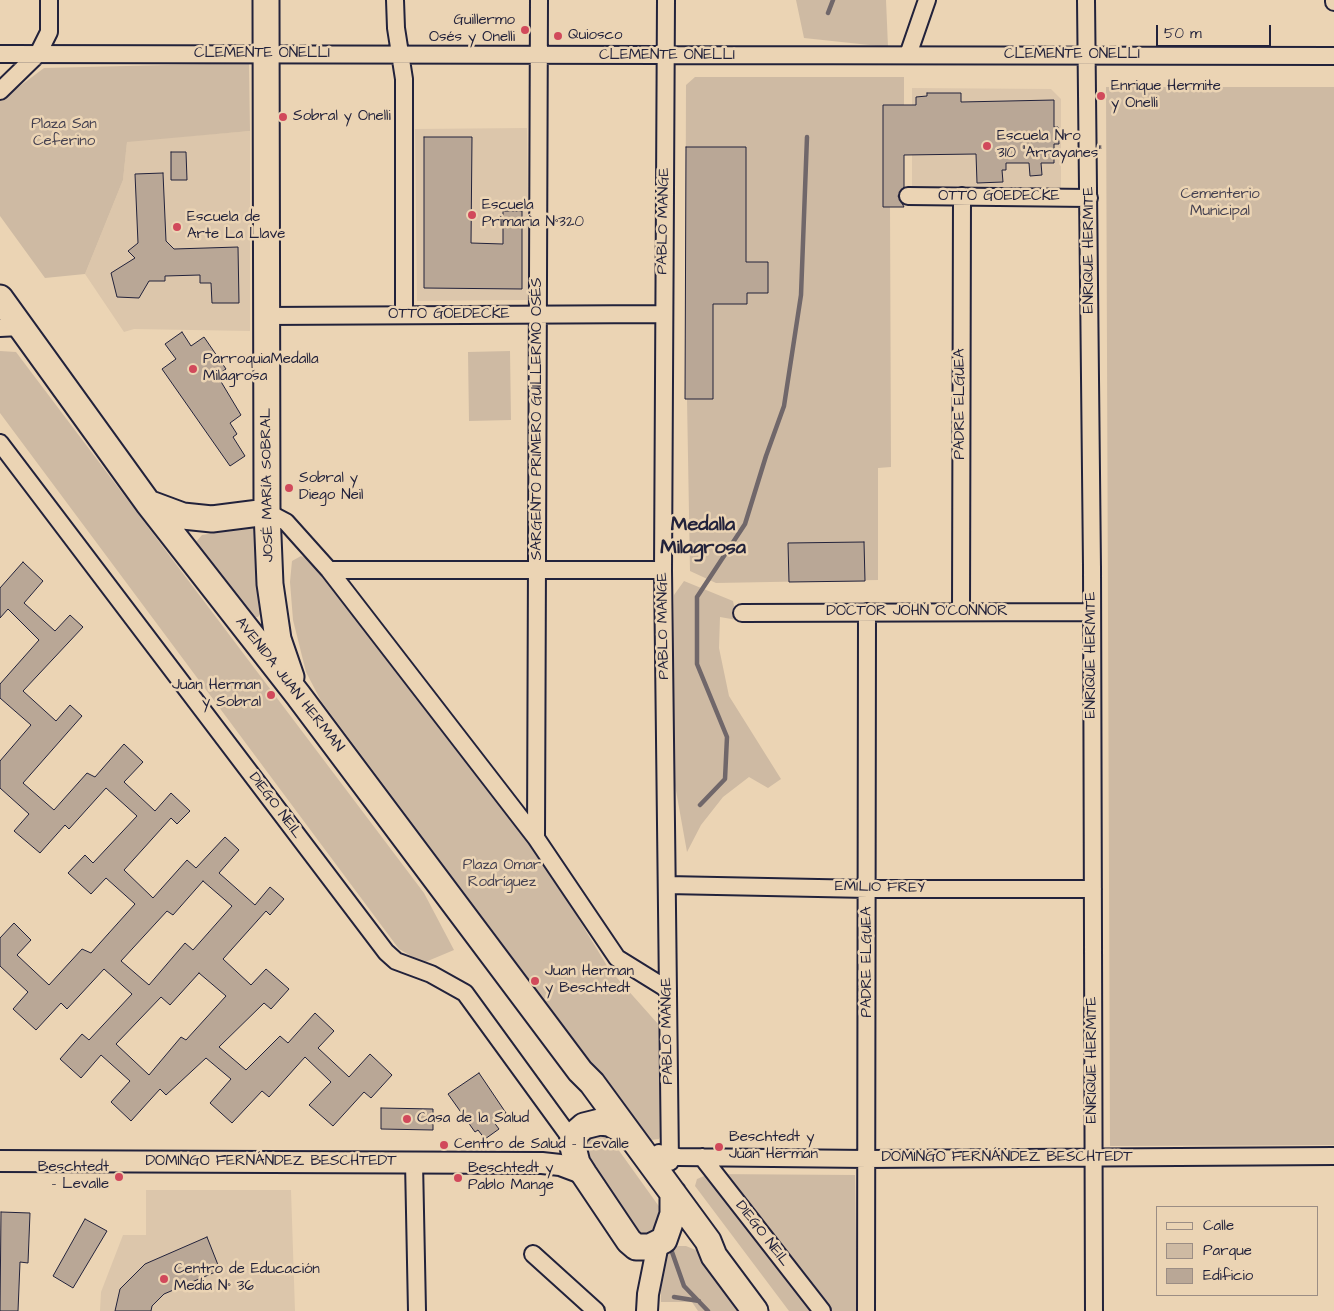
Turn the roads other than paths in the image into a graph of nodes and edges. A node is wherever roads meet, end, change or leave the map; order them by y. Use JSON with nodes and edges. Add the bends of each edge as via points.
{"nodes":[{"id":1,"x":49,"y":0,"type":"edge"},
{"id":2,"x":266,"y":0,"type":"edge"},
{"id":3,"x":395,"y":0,"type":"edge"},
{"id":4,"x":539,"y":0,"type":"edge"},
{"id":5,"x":666,"y":0,"type":"edge"},
{"id":6,"x":927,"y":0,"type":"edge"},
{"id":7,"x":1086,"y":0,"type":"edge"},
{"id":8,"x":0,"y":54,"type":"edge"},
{"id":9,"x":38,"y":54,"type":"junction"},
{"id":10,"x":266,"y":54,"type":"junction"},
{"id":11,"x":539,"y":54,"type":"junction"},
{"id":12,"x":908,"y":55,"type":"junction"},
{"id":13,"x":401,"y":56,"type":"junction"},
{"id":14,"x":665,"y":56,"type":"junction"},
{"id":15,"x":1088,"y":56,"type":"junction"},
{"id":16,"x":1334,"y":56,"type":"edge"},
{"id":17,"x":0,"y":91,"type":"edge"},
{"id":18,"x":908,"y":196,"type":"dead end"},
{"id":19,"x":962,"y":196,"type":"junction"},
{"id":20,"x":1089,"y":198,"type":"junction"},
{"id":21,"x":0,"y":298,"type":"edge"},
{"id":22,"x":663,"y":314,"type":"junction"},
{"id":23,"x":404,"y":315,"type":"junction"},
{"id":24,"x":538,"y":315,"type":"junction"},
{"id":25,"x":265,"y":316,"type":"junction"},
{"id":26,"x":10,"y":328,"type":"edge"},
{"id":27,"x":0,"y":443,"type":"edge"},
{"id":28,"x":148,"y":503,"type":"junction"},
{"id":29,"x":267,"y":512,"type":"junction"},
{"id":30,"x":329,"y":570,"type":"junction"},
{"id":31,"x":538,"y":570,"type":"junction"},
{"id":32,"x":663,"y":570,"type":"junction"},
{"id":33,"x":867,"y":612,"type":"junction"},
{"id":34,"x":961,"y":612,"type":"junction"},
{"id":35,"x":1092,"y":612,"type":"junction"},
{"id":36,"x":742,"y":613,"type":"dead end"},
{"id":37,"x":298,"y":696,"type":"junction"},
{"id":38,"x":536,"y":838,"type":"junction"},
{"id":39,"x":667,"y":885,"type":"junction"},
{"id":40,"x":868,"y":889,"type":"junction"},
{"id":41,"x":1093,"y":890,"type":"junction"},
{"id":42,"x":668,"y":989,"type":"junction"},
{"id":43,"x":580,"y":1071,"type":"junction"},
{"id":44,"x":576,"y":1137,"type":"junction"},
{"id":45,"x":634,"y":1140,"type":"junction"},
{"id":46,"x":1334,"y":1156,"type":"edge"},
{"id":47,"x":702,"y":1157,"type":"junction"},
{"id":48,"x":867,"y":1158,"type":"junction"},
{"id":49,"x":1093,"y":1158,"type":"junction"},
{"id":50,"x":0,"y":1161,"type":"edge"},
{"id":51,"x":414,"y":1162,"type":"junction"},
{"id":52,"x":542,"y":1163,"type":"junction"},
{"id":53,"x":671,"y":1170,"type":"junction"},
{"id":54,"x":584,"y":1174,"type":"junction"},
{"id":55,"x":652,"y":1244,"type":"junction"},
{"id":56,"x":533,"y":1254,"type":"dead end"},
{"id":57,"x":714,"y":1256,"type":"junction"},
{"id":58,"x":647,"y":1302,"type":"edge"},
{"id":59,"x":417,"y":1311,"type":"edge"},
{"id":60,"x":596,"y":1311,"type":"edge"},
{"id":61,"x":755,"y":1311,"type":"edge"},
{"id":62,"x":822,"y":1311,"type":"edge"},
{"id":63,"x":866,"y":1311,"type":"edge"},
{"id":64,"x":1094,"y":1311,"type":"edge"}],
"edges":[{"from":1,"to":9,"type":"street","via":[[49,32]]},
{"from":2,"to":10,"type":"main road","name":"JOSÉ MARÍA SOBRAL"},
{"from":3,"to":13,"type":"street"},
{"from":4,"to":11,"type":"street","name":"SARGENTO PRIMERO GUILLERMO OSÉS"},
{"from":5,"to":14,"type":"street","name":"PABLO MANGE"},
{"from":6,"to":12,"type":"street"},
{"from":7,"to":15,"type":"street","name":"ENRIQUE HERMITE"},
{"from":8,"to":9,"type":"street","name":"CLEMENTE ONELLI"},
{"from":9,"to":10,"type":"street","name":"CLEMENTE ONELLI"},
{"from":9,"to":17,"type":"street"},
{"from":10,"to":13,"type":"street","name":"CLEMENTE ONELLI"},
{"from":10,"to":25,"type":"main road","name":"JOSÉ MARÍA SOBRAL"},
{"from":11,"to":13,"type":"street","name":"CLEMENTE ONELLI"},
{"from":11,"to":14,"type":"street","name":"CLEMENTE ONELLI"},
{"from":11,"to":24,"type":"street","name":"SARGENTO PRIMERO GUILLERMO OSÉS"},
{"from":12,"to":14,"type":"street","name":"CLEMENTE ONELLI"},
{"from":12,"to":15,"type":"street","name":"CLEMENTE ONELLI"},
{"from":13,"to":23,"type":"street","via":[[404,79]]},
{"from":14,"to":22,"type":"street","name":"PABLO MANGE"},
{"from":15,"to":16,"type":"street","name":"CLEMENTE ONELLI"},
{"from":15,"to":20,"type":"street","name":"ENRIQUE HERMITE"},
{"from":18,"to":19,"type":"street","name":"OTTO GOEDECKE"},
{"from":19,"to":20,"type":"street","name":"OTTO GOEDECKE"},
{"from":19,"to":34,"type":"street","name":"PADRE ELGUEA"},
{"from":20,"to":35,"type":"street","name":"ENRIQUE HERMITE"},
{"from":21,"to":26,"type":"main road","name":"AVENIDA JUAN HERMAN"},
{"from":22,"to":24,"type":"street","name":"OTTO GOEDECKE"},
{"from":22,"to":32,"type":"street","name":"PABLO MANGE"},
{"from":23,"to":24,"type":"street","name":"OTTO GOEDECKE"},
{"from":23,"to":25,"type":"street","name":"OTTO GOEDECKE"},
{"from":24,"to":31,"type":"street","name":"SARGENTO PRIMERO GUILLERMO OSÉS"},
{"from":25,"to":29,"type":"main road","name":"JOSÉ MARÍA SOBRAL"},
{"from":26,"to":28,"type":"main road","name":"AVENIDA JUAN HERMAN"},
{"from":27,"to":44,"type":"street","name":"DIEGO NEIL","via":[[386,952],[396,961],[431,974],[465,993]]},
{"from":28,"to":29,"type":"main road","via":[[183,516],[212,519]]},
{"from":28,"to":37,"type":"main road","name":"AVENIDA JUAN HERMAN"},
{"from":29,"to":30,"type":"street","via":[[286,522]]},
{"from":29,"to":37,"type":"main road","name":"JOSÉ MARÍA SOBRAL","via":[[270,584],[278,639]]},
{"from":30,"to":31,"type":"street"},
{"from":30,"to":38,"type":"street"},
{"from":31,"to":32,"type":"street"},
{"from":31,"to":38,"type":"street","name":"SARGENTO PRIMERO GUILLERMO OSÉS"},
{"from":32,"to":39,"type":"street","name":"PABLO MANGE"},
{"from":33,"to":34,"type":"street","name":"DOCTOR JOHN O'CONNOR"},
{"from":33,"to":36,"type":"street","name":"DOCTOR JOHN O'CONNOR"},
{"from":33,"to":40,"type":"street","name":"PADRE ELGUEA"},
{"from":34,"to":35,"type":"street","name":"DOCTOR JOHN O'CONNOR"},
{"from":35,"to":41,"type":"street","name":"ENRIQUE HERMITE"},
{"from":37,"to":43,"type":"main road","name":"AVENIDA JUAN HERMAN"},
{"from":38,"to":42,"type":"street","via":[[617,958]]},
{"from":39,"to":40,"type":"street","name":"EMILIO FREY"},
{"from":39,"to":42,"type":"street","name":"PABLO MANGE"},
{"from":40,"to":41,"type":"street","name":"EMILIO FREY"},
{"from":40,"to":48,"type":"street","name":"PADRE ELGUEA"},
{"from":41,"to":49,"type":"street","name":"ENRIQUE HERMITE"},
{"from":42,"to":53,"type":"street","name":"PABLO MANGE"},
{"from":43,"to":44,"type":"main road","name":"AVENIDA JUAN HERMAN","via":[[591,1109]]},
{"from":43,"to":45,"type":"main road","name":"AVENIDA JUAN HERMAN"},
{"from":44,"to":45,"type":"main road","via":[[600,1122],[609,1123]]},
{"from":44,"to":52,"type":"street","via":[[555,1157]]},
{"from":44,"to":54,"type":"main road","via":[[577,1163]]},
{"from":45,"to":53,"type":"main road","name":"AVENIDA JUAN HERMAN"},
{"from":46,"to":49,"type":"street","name":"DOMINGO FERNÁNDEZ BESCHTEDT"},
{"from":47,"to":48,"type":"street","name":"DOMINGO FERNÁNDEZ BESCHTEDT"},
{"from":47,"to":53,"type":"street","name":"DOMINGO FERNÁNDEZ BESCHTEDT"},
{"from":47,"to":62,"type":"street","name":"DIEGO NEIL"},
{"from":48,"to":49,"type":"street","name":"DOMINGO FERNÁNDEZ BESCHTEDT"},
{"from":48,"to":63,"type":"street","name":"PADRE ELGUEA"},
{"from":49,"to":64,"type":"street","name":"ENRIQUE HERMITE"},
{"from":50,"to":51,"type":"street","name":"DOMINGO FERNÁNDEZ BESCHTEDT"},
{"from":51,"to":52,"type":"street","name":"DOMINGO FERNÁNDEZ BESCHTEDT"},
{"from":51,"to":59,"type":"street"},
{"from":52,"to":54,"type":"street","name":"DOMINGO FERNÁNDEZ BESCHTEDT","via":[[560,1165]]},
{"from":53,"to":55,"type":"main road","via":[[673,1214]]},
{"from":53,"to":57,"type":"main road"},
{"from":54,"to":55,"type":"main road","via":[[628,1241]]},
{"from":55,"to":57,"type":"main road","via":[[674,1238],[688,1240]]},
{"from":55,"to":58,"type":"street","via":[[643,1267]]},
{"from":56,"to":60,"type":"street"},
{"from":57,"to":61,"type":"main road"}]}
